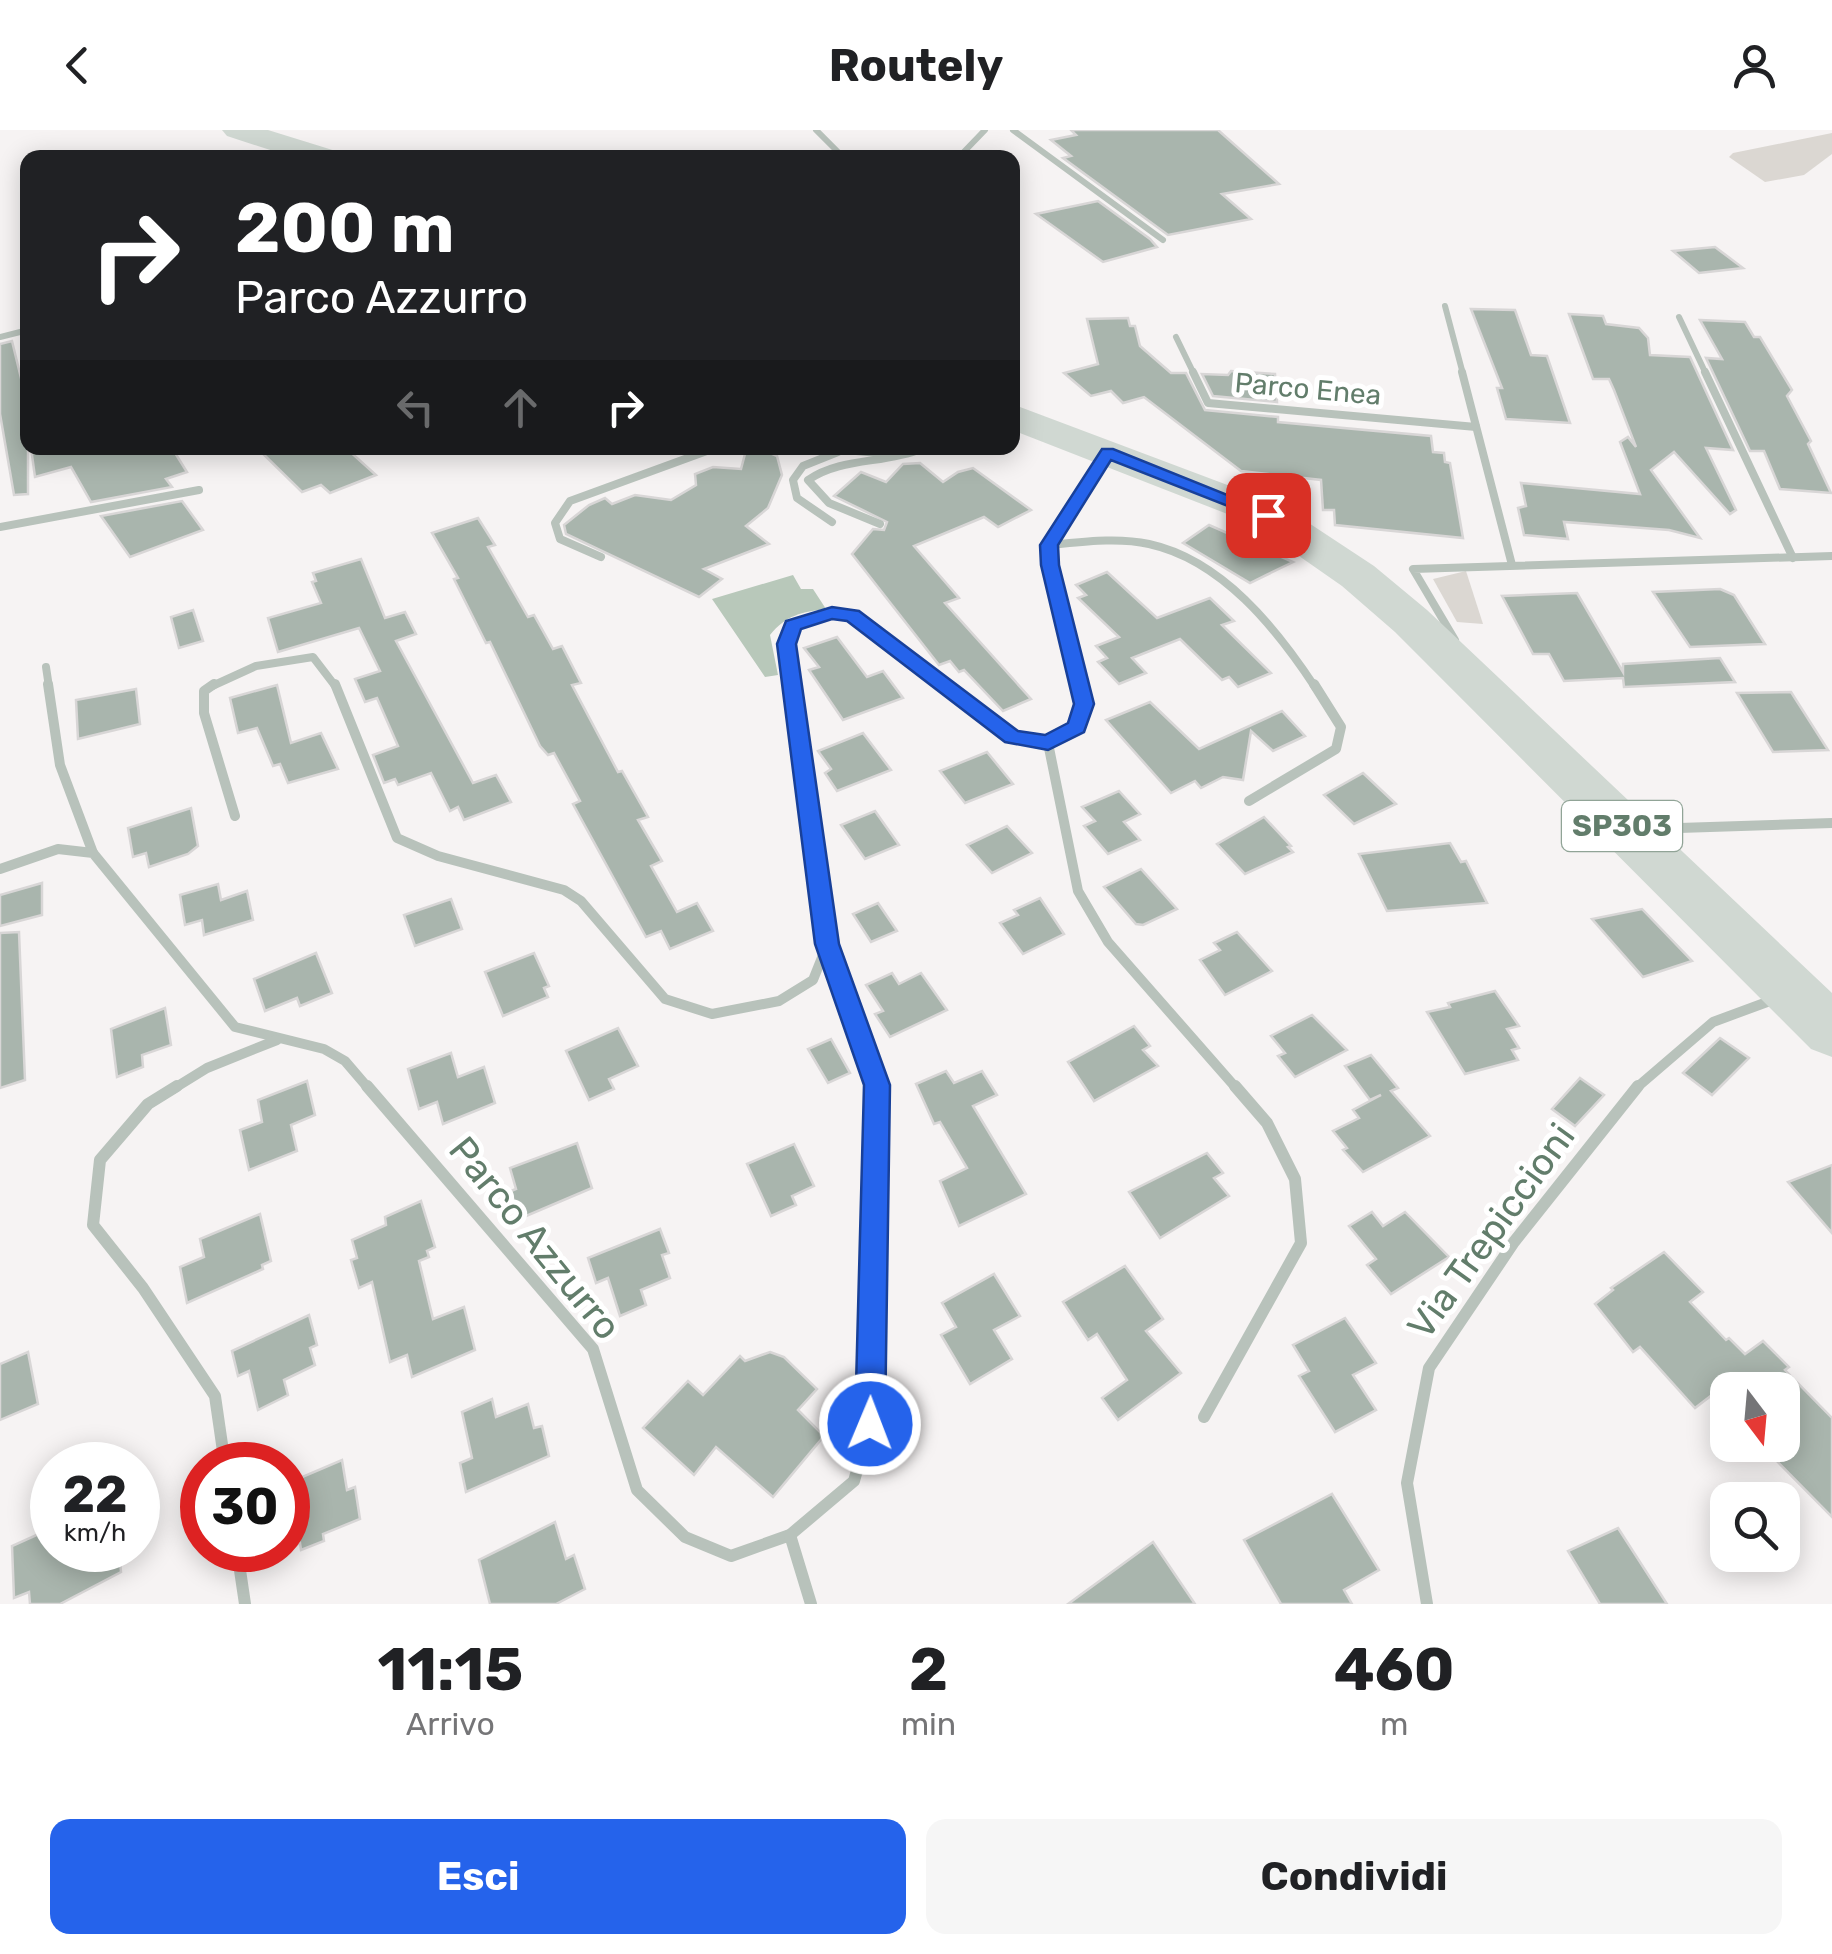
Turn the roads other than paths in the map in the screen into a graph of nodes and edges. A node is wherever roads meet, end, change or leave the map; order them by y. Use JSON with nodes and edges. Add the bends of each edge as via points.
{"nodes":[{"id":1,"x":237,"y":130,"type":"edge"},
{"id":2,"x":816,"y":130,"type":"edge"},
{"id":3,"x":985,"y":130,"type":"edge"},
{"id":4,"x":1012,"y":130,"type":"edge"},
{"id":5,"x":295,"y":150,"type":"edge"},
{"id":6,"x":836,"y":150,"type":"edge"},
{"id":7,"x":966,"y":150,"type":"edge"},
{"id":8,"x":1163,"y":240,"type":"dead end"},
{"id":9,"x":1445,"y":306,"type":"dead end"},
{"id":10,"x":1678,"y":317,"type":"dead end"},
{"id":11,"x":1176,"y":337,"type":"dead end"},
{"id":12,"x":1026,"y":424,"type":"edge"},
{"id":13,"x":1476,"y":427,"type":"junction"},
{"id":14,"x":1108,"y":453,"type":"junction"},
{"id":15,"x":696,"y":455,"type":"edge"},
{"id":16,"x":830,"y":455,"type":"edge"},
{"id":17,"x":901,"y":455,"type":"edge"},
{"id":18,"x":199,"y":490,"type":"dead end"},
{"id":19,"x":832,"y":522,"type":"dead end"},
{"id":20,"x":880,"y":524,"type":"dead end"},
{"id":21,"x":0,"y":527,"type":"edge"},
{"id":22,"x":1049,"y":545,"type":"junction"},
{"id":23,"x":1832,"y":556,"type":"edge"},
{"id":24,"x":601,"y":557,"type":"dead end"},
{"id":25,"x":1793,"y":558,"type":"junction"},
{"id":26,"x":1512,"y":565,"type":"junction"},
{"id":27,"x":1434,"y":633,"type":"junction"},
{"id":28,"x":46,"y":668,"type":"dead end"},
{"id":29,"x":1048,"y":743,"type":"junction"},
{"id":30,"x":1249,"y":801,"type":"dead end"},
{"id":31,"x":235,"y":816,"type":"dead end"},
{"id":32,"x":1832,"y":823,"type":"edge"},
{"id":33,"x":1626,"y":830,"type":"junction"},
{"id":34,"x":93,"y":852,"type":"junction"},
{"id":35,"x":0,"y":869,"type":"edge"},
{"id":36,"x":827,"y":944,"type":"junction"},
{"id":37,"x":1792,"y":992,"type":"junction"},
{"id":38,"x":1832,"y":1031,"type":"edge"},
{"id":39,"x":278,"y":1040,"type":"junction"},
{"id":40,"x":1204,"y":1417,"type":"dead end"},
{"id":41,"x":222,"y":1442,"type":"edge"},
{"id":42,"x":790,"y":1535,"type":"junction"},
{"id":43,"x":240,"y":1572,"type":"edge"},
{"id":44,"x":245,"y":1604,"type":"edge"},
{"id":45,"x":812,"y":1604,"type":"edge"},
{"id":46,"x":1427,"y":1604,"type":"edge"}],
"edges":[{"from":1,"to":5,"type":"main road"},
{"from":2,"to":6,"type":"street"},
{"from":3,"to":7,"type":"street"},
{"from":4,"to":8,"type":"street"},
{"from":9,"to":13,"type":"street"},
{"from":10,"to":25,"type":"street"},
{"from":11,"to":13,"type":"street","name":"Parco Enea","via":[[1208,403]]},
{"from":12,"to":14,"type":"main road","number":"SP303"},
{"from":13,"to":26,"type":"street"},
{"from":14,"to":22,"type":"street"},
{"from":14,"to":27,"type":"main road","number":"SP303","via":[[1268,515]]},
{"from":15,"to":24,"type":"street","via":[[570,502],[555,522],[560,538]]},
{"from":16,"to":19,"type":"street","via":[[803,466],[794,480],[796,498]]},
{"from":17,"to":20,"type":"street","via":[[834,465],[808,480],[829,504]]},
{"from":18,"to":21,"type":"street"},
{"from":22,"to":29,"type":"street","via":[[1084,704],[1077,727]]},
{"from":22,"to":30,"type":"street","via":[[1103,540],[1162,547],[1237,590],[1290,646],[1340,727],[1336,749]]},
{"from":23,"to":25,"type":"street"},
{"from":25,"to":26,"type":"street"},
{"from":26,"to":27,"type":"street","via":[[1412,569]]},
{"from":27,"to":33,"type":"main road","number":"SP303"},
{"from":28,"to":34,"type":"street","name":"Parco Azzurro","via":[[60,765]]},
{"from":29,"to":36,"type":"street","name":"Parco Azzurro","via":[[1012,737],[852,615],[832,613],[793,625],[786,644]]},
{"from":29,"to":40,"type":"street","via":[[1078,890],[1108,942],[1267,1123],[1296,1179],[1301,1243]]},
{"from":31,"to":36,"type":"street","via":[[204,714],[204,691],[222,678],[313,657],[332,676],[397,838],[564,890],[582,902],[665,999],[712,1014],[779,1001],[813,980]]},
{"from":32,"to":33,"type":"street"},
{"from":33,"to":37,"type":"main road","number":"SP303"},
{"from":34,"to":35,"type":"street","via":[[58,849]]},
{"from":34,"to":39,"type":"street","name":"Parco Azzurro","via":[[235,1027]]},
{"from":36,"to":42,"type":"street","name":"Parco Azzurro","via":[[877,1085],[870,1424],[854,1481]]},
{"from":37,"to":38,"type":"main road","number":"SP303"},
{"from":37,"to":46,"type":"street","name":"Via Trepiccioni","via":[[1713,1022],[1631,1092],[1514,1242],[1429,1368],[1407,1482]]},
{"from":39,"to":41,"type":"street","via":[[206,1068],[148,1104],[100,1160],[93,1225],[215,1396]]},
{"from":39,"to":42,"type":"street","name":"Parco Azzurro","via":[[345,1060],[593,1349],[638,1490],[685,1537],[732,1556]]},
{"from":42,"to":45,"type":"street"},
{"from":43,"to":44,"type":"street"}]}
